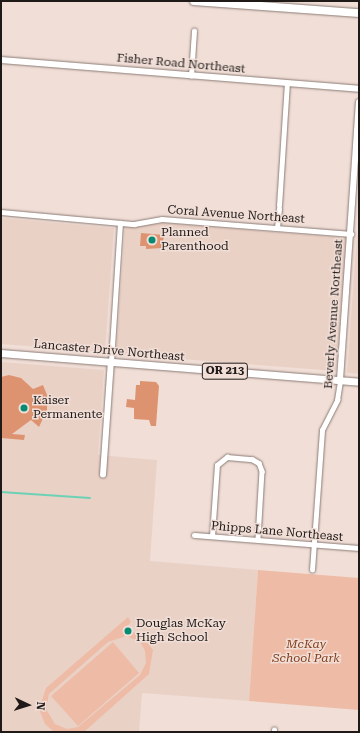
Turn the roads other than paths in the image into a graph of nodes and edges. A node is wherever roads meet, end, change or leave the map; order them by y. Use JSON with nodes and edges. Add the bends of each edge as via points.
{"nodes":[{"id":1,"x":194,"y":1,"type":"edge"},
{"id":2,"x":359,"y":13,"type":"edge"},
{"id":3,"x":194,"y":31,"type":"dead end"},
{"id":4,"x":1,"y":60,"type":"edge"},
{"id":5,"x":191,"y":76,"type":"junction"},
{"id":6,"x":287,"y":83,"type":"junction"},
{"id":7,"x":359,"y":89,"type":"edge"},
{"id":8,"x":359,"y":103,"type":"edge"},
{"id":9,"x":1,"y":212,"type":"edge"},
{"id":10,"x":120,"y":223,"type":"junction"},
{"id":11,"x":277,"y":228,"type":"junction"},
{"id":12,"x":351,"y":234,"type":"junction"},
{"id":13,"x":1,"y":353,"type":"edge"},
{"id":14,"x":111,"y":362,"type":"junction"},
{"id":15,"x":340,"y":380,"type":"junction"},
{"id":16,"x":359,"y":382,"type":"edge"},
{"id":17,"x":103,"y":475,"type":"dead end"},
{"id":18,"x":194,"y":535,"type":"dead end"},
{"id":19,"x":212,"y":536,"type":"junction"},
{"id":20,"x":258,"y":539,"type":"junction"},
{"id":21,"x":314,"y":545,"type":"junction"},
{"id":22,"x":359,"y":548,"type":"edge"},
{"id":23,"x":312,"y":570,"type":"dead end"}],
"edges":[{"from":1,"to":2,"type":"highway"},
{"from":3,"to":5,"type":"street"},
{"from":4,"to":5,"type":"street","name":"Fisher Road Northeast"},
{"from":5,"to":6,"type":"street","name":"Fisher Road Northeast"},
{"from":6,"to":7,"type":"street","name":"Fisher Road Northeast"},
{"from":6,"to":11,"type":"street"},
{"from":8,"to":12,"type":"street","name":"Beverly Avenue Northeast","via":[[350,208]]},
{"from":9,"to":10,"type":"street","name":"Coral Avenue Northeast"},
{"from":10,"to":11,"type":"street","name":"Coral Avenue Northeast","via":[[137,224],[162,220]]},
{"from":10,"to":14,"type":"street"},
{"from":11,"to":12,"type":"street","name":"Coral Avenue Northeast"},
{"from":12,"to":15,"type":"street","name":"Beverly Avenue Northeast"},
{"from":13,"to":14,"type":"main road","name":"Lancaster Drive Northeast","number":"OR 213"},
{"from":14,"to":15,"type":"main road","name":"Lancaster Drive Northeast","number":"OR 213"},
{"from":14,"to":17,"type":"street"},
{"from":15,"to":16,"type":"main road","name":"Lancaster Drive Northeast","number":"OR 213"},
{"from":15,"to":21,"type":"street","name":"Beverly Avenue Northeast","via":[[337,400],[322,430]]},
{"from":18,"to":19,"type":"street","name":"Phipps Lane Northeast"},
{"from":19,"to":20,"type":"street","name":"Phipps Lane Northeast"},
{"from":19,"to":20,"type":"street","via":[[217,465],[222,459],[239,458],[256,461],[262,471]]},
{"from":20,"to":21,"type":"street","name":"Phipps Lane Northeast"},
{"from":21,"to":22,"type":"street","name":"Phipps Lane Northeast"},
{"from":21,"to":23,"type":"street","name":"Beverly Avenue Northeast"}]}
